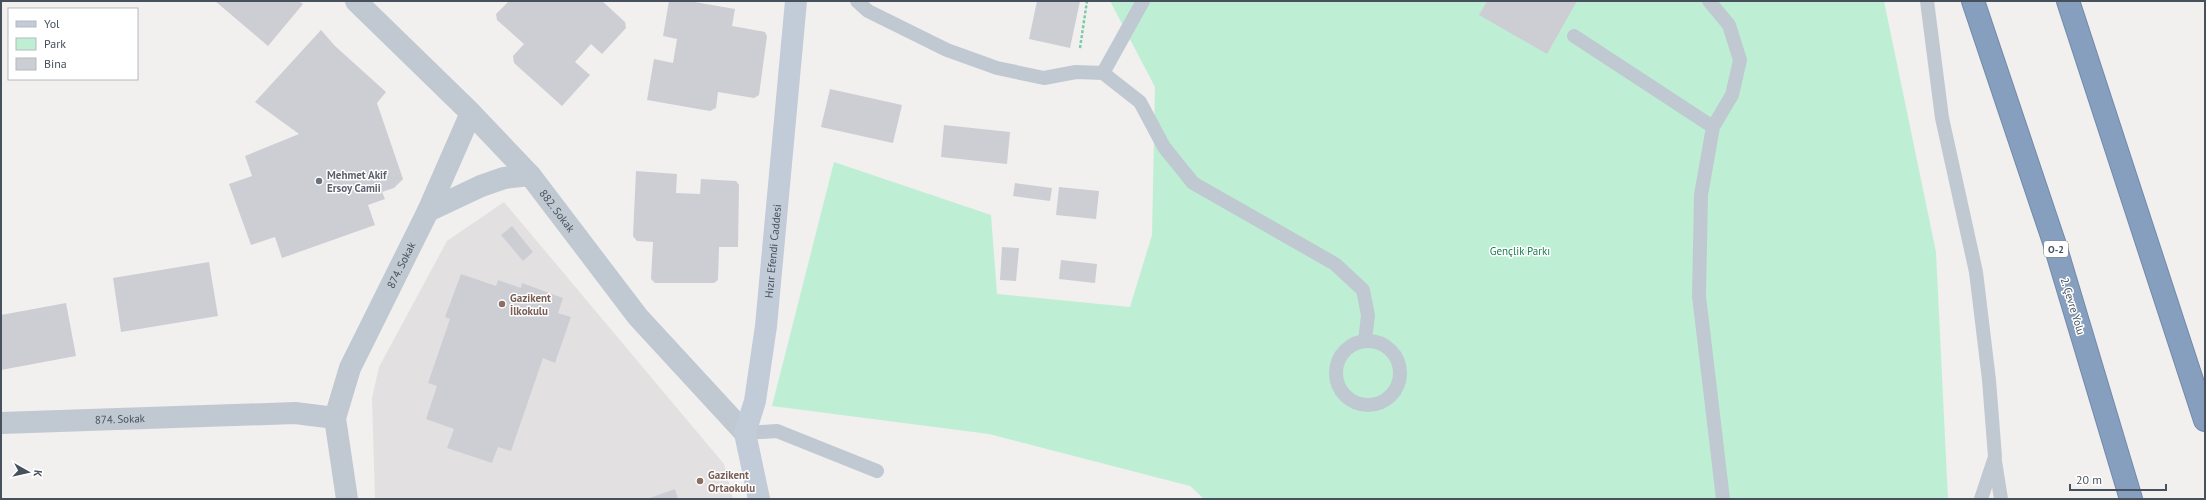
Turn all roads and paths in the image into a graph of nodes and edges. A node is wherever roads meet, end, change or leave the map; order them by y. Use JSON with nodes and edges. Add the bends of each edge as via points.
{"nodes":[{"id":1,"x":356,"y":1,"type":"edge"},
{"id":2,"x":796,"y":1,"type":"edge"},
{"id":3,"x":857,"y":1,"type":"edge"},
{"id":4,"x":1087,"y":1,"type":"edge"},
{"id":5,"x":1143,"y":1,"type":"edge"},
{"id":6,"x":1710,"y":1,"type":"edge"},
{"id":7,"x":1927,"y":1,"type":"edge"},
{"id":8,"x":1973,"y":1,"type":"edge"},
{"id":9,"x":2071,"y":6,"type":"edge"},
{"id":10,"x":1574,"y":36,"type":"dead end"},
{"id":11,"x":1076,"y":72,"type":"junction"},
{"id":12,"x":1103,"y":73,"type":"junction"},
{"id":13,"x":471,"y":113,"type":"junction"},
{"id":14,"x":1713,"y":127,"type":"junction"},
{"id":15,"x":530,"y":175,"type":"junction"},
{"id":16,"x":428,"y":211,"type":"junction"},
{"id":17,"x":1366,"y":341,"type":"junction"},
{"id":18,"x":335,"y":418,"type":"junction"},
{"id":19,"x":2205,"y":420,"type":"edge"},
{"id":20,"x":1,"y":423,"type":"edge"},
{"id":21,"x":745,"y":433,"type":"junction"},
{"id":22,"x":1994,"y":457,"type":"junction"},
{"id":23,"x":877,"y":471,"type":"dead end"},
{"id":24,"x":347,"y":499,"type":"edge"},
{"id":25,"x":759,"y":499,"type":"edge"},
{"id":26,"x":1722,"y":499,"type":"edge"},
{"id":27,"x":1981,"y":499,"type":"edge"},
{"id":28,"x":2001,"y":499,"type":"edge"},
{"id":29,"x":2131,"y":499,"type":"edge"}],
"edges":[{"from":1,"to":13,"type":"street","name":"882. Sokak"},
{"from":2,"to":21,"type":"street","name":"Hızır Efendi Caddesi","via":[[766,326],[755,401]]},
{"from":3,"to":11,"type":"lane","via":[[868,11],[947,50],[997,68],[1044,78]]},
{"from":4,"to":11,"type":"path"},
{"from":5,"to":12,"type":"lane"},
{"from":6,"to":14,"type":"lane","via":[[1729,25],[1740,60],[1732,95]]},
{"from":7,"to":22,"type":"lane","via":[[1942,118],[1976,272],[1989,380]]},
{"from":8,"to":29,"type":"highway","name":"2. Çevre Yolu","number":"O-2","via":[[2054,242]]},
{"from":9,"to":19,"type":"highway"},
{"from":10,"to":14,"type":"lane"},
{"from":11,"to":12,"type":"lane"},
{"from":12,"to":17,"type":"lane","via":[[1140,102],[1164,147],[1193,183],[1335,264],[1363,290],[1368,315]]},
{"from":13,"to":15,"type":"street","name":"882. Sokak"},
{"from":13,"to":16,"type":"street","name":"874. Sokak"},
{"from":14,"to":26,"type":"lane","via":[[1701,195],[1698,296]]},
{"from":15,"to":16,"type":"street","via":[[504,178],[481,186]]},
{"from":15,"to":21,"type":"street","name":"882. Sokak","via":[[638,317]]},
{"from":16,"to":18,"type":"street","name":"874. Sokak","via":[[350,368]]},
{"from":17,"to":17,"type":"lane","via":[[1355,343],[1346,350],[1336,369],[1341,390],[1348,398],[1367,405],[1381,401],[1393,392],[1400,374],[1394,355],[1386,347],[1377,342]]},
{"from":18,"to":20,"type":"street","name":"874. Sokak","via":[[295,414]]},
{"from":18,"to":24,"type":"street","name":"874. Sokak"},
{"from":21,"to":23,"type":"lane","via":[[777,431]]},
{"from":21,"to":25,"type":"street","name":"Hızır Efendi Caddesi"},
{"from":22,"to":27,"type":"lane"},
{"from":22,"to":28,"type":"lane"}]}
